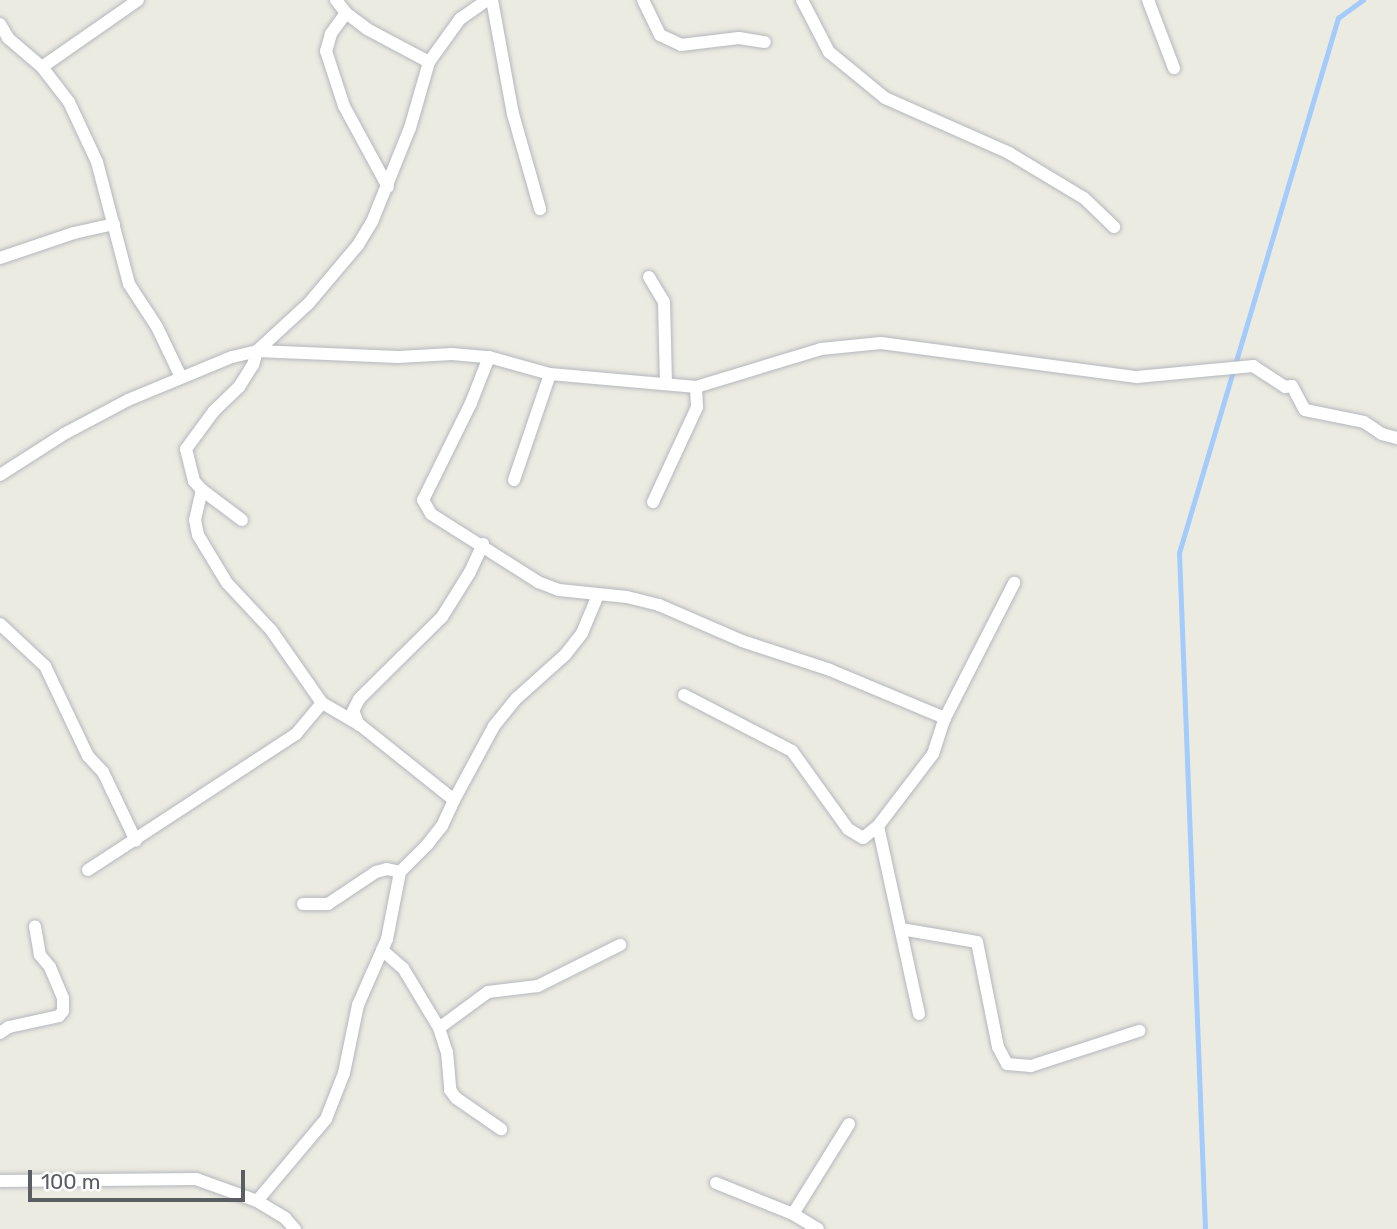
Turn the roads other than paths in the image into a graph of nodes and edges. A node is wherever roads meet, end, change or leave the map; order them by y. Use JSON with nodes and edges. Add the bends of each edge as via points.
{"nodes":[{"id":1,"x":138,"y":0,"type":"edge"},
{"id":2,"x":336,"y":0,"type":"edge"},
{"id":3,"x":487,"y":0,"type":"edge"},
{"id":4,"x":492,"y":0,"type":"edge"},
{"id":5,"x":643,"y":0,"type":"edge"},
{"id":6,"x":802,"y":0,"type":"edge"},
{"id":7,"x":1149,"y":0,"type":"edge"},
{"id":8,"x":346,"y":13,"type":"junction"},
{"id":9,"x":0,"y":24,"type":"edge"},
{"id":10,"x":765,"y":42,"type":"dead end"},
{"id":11,"x":429,"y":62,"type":"junction"},
{"id":12,"x":42,"y":67,"type":"junction"},
{"id":13,"x":1174,"y":68,"type":"dead end"},
{"id":14,"x":388,"y":187,"type":"junction"},
{"id":15,"x":540,"y":209,"type":"dead end"},
{"id":16,"x":114,"y":223,"type":"junction"},
{"id":17,"x":1114,"y":227,"type":"dead end"},
{"id":18,"x":0,"y":258,"type":"edge"},
{"id":19,"x":649,"y":277,"type":"dead end"},
{"id":20,"x":257,"y":351,"type":"junction"},
{"id":21,"x":489,"y":357,"type":"junction"},
{"id":22,"x":550,"y":374,"type":"junction"},
{"id":23,"x":181,"y":377,"type":"junction"},
{"id":24,"x":666,"y":383,"type":"junction"},
{"id":25,"x":696,"y":387,"type":"junction"},
{"id":26,"x":1397,"y":438,"type":"edge"},
{"id":27,"x":0,"y":475,"type":"edge"},
{"id":28,"x":514,"y":480,"type":"dead end"},
{"id":29,"x":202,"y":490,"type":"junction"},
{"id":30,"x":653,"y":502,"type":"dead end"},
{"id":31,"x":242,"y":520,"type":"dead end"},
{"id":32,"x":483,"y":544,"type":"junction"},
{"id":33,"x":1014,"y":583,"type":"dead end"},
{"id":34,"x":598,"y":595,"type":"junction"},
{"id":35,"x":0,"y":624,"type":"edge"},
{"id":36,"x":684,"y":695,"type":"dead end"},
{"id":37,"x":322,"y":703,"type":"junction"},
{"id":38,"x":945,"y":718,"type":"junction"},
{"id":39,"x":360,"y":725,"type":"junction"},
{"id":40,"x":454,"y":800,"type":"junction"},
{"id":41,"x":878,"y":826,"type":"junction"},
{"id":42,"x":136,"y":841,"type":"junction"},
{"id":43,"x":88,"y":870,"type":"dead end"},
{"id":44,"x":400,"y":872,"type":"junction"},
{"id":45,"x":303,"y":904,"type":"dead end"},
{"id":46,"x":35,"y":926,"type":"dead end"},
{"id":47,"x":901,"y":929,"type":"junction"},
{"id":48,"x":620,"y":945,"type":"dead end"},
{"id":49,"x":382,"y":950,"type":"junction"},
{"id":50,"x":919,"y":1014,"type":"dead end"},
{"id":51,"x":439,"y":1028,"type":"junction"},
{"id":52,"x":1139,"y":1031,"type":"dead end"},
{"id":53,"x":0,"y":1033,"type":"edge"},
{"id":54,"x":849,"y":1125,"type":"dead end"},
{"id":55,"x":501,"y":1129,"type":"dead end"},
{"id":56,"x":0,"y":1181,"type":"edge"},
{"id":57,"x":716,"y":1183,"type":"dead end"},
{"id":58,"x":257,"y":1201,"type":"junction"},
{"id":59,"x":793,"y":1214,"type":"junction"},
{"id":60,"x":295,"y":1229,"type":"edge"},
{"id":61,"x":818,"y":1229,"type":"edge"}],
"edges":[{"from":1,"to":12,"type":"street"},
{"from":2,"to":8,"type":"street"},
{"from":3,"to":11,"type":"street","via":[[460,19]]},
{"from":4,"to":15,"type":"street","via":[[513,114]]},
{"from":5,"to":10,"type":"street","via":[[660,35],[681,45],[738,38]]},
{"from":6,"to":17,"type":"street","via":[[829,52],[886,98],[1009,153],[1084,198]]},
{"from":7,"to":13,"type":"street"},
{"from":8,"to":11,"type":"street"},
{"from":8,"to":14,"type":"street","via":[[326,51],[344,106]]},
{"from":9,"to":12,"type":"street","via":[[8,38]]},
{"from":11,"to":14,"type":"street"},
{"from":12,"to":16,"type":"street","via":[[69,102],[97,162]]},
{"from":14,"to":20,"type":"street","via":[[358,245],[309,303]]},
{"from":16,"to":18,"type":"street"},
{"from":16,"to":23,"type":"street","via":[[130,284]]},
{"from":19,"to":24,"type":"street","via":[[664,302]]},
{"from":20,"to":21,"type":"street"},
{"from":20,"to":23,"type":"street"},
{"from":20,"to":29,"type":"street","via":[[239,387],[186,449],[194,481]]},
{"from":21,"to":22,"type":"street"},
{"from":21,"to":32,"type":"street","via":[[423,500],[431,514]]},
{"from":22,"to":24,"type":"street"},
{"from":22,"to":28,"type":"street"},
{"from":23,"to":27,"type":"street","via":[[64,434]]},
{"from":24,"to":25,"type":"street"},
{"from":25,"to":26,"type":"street","via":[[821,349],[881,343],[1137,377],[1253,366],[1285,387],[1293,386],[1305,410],[1364,422]]},
{"from":25,"to":30,"type":"street","via":[[697,407]]},
{"from":29,"to":31,"type":"street"},
{"from":29,"to":37,"type":"street","via":[[195,520],[204,547]]},
{"from":32,"to":34,"type":"street","via":[[538,582]]},
{"from":32,"to":39,"type":"street","via":[[442,617],[359,699],[353,711]]},
{"from":33,"to":38,"type":"street"},
{"from":34,"to":38,"type":"street","via":[[659,606]]},
{"from":34,"to":40,"type":"street","via":[[582,633],[565,655],[517,698],[494,726]]},
{"from":35,"to":42,"type":"street","via":[[45,666],[88,756],[113,789]]},
{"from":36,"to":41,"type":"street","via":[[792,751],[848,829],[863,838]]},
{"from":37,"to":39,"type":"street"},
{"from":37,"to":42,"type":"street","via":[[296,734]]},
{"from":38,"to":41,"type":"street","via":[[933,754]]},
{"from":39,"to":40,"type":"street"},
{"from":40,"to":44,"type":"street","via":[[427,845]]},
{"from":41,"to":47,"type":"street"},
{"from":42,"to":43,"type":"street"},
{"from":44,"to":45,"type":"street","via":[[387,869],[376,873],[328,904]]},
{"from":44,"to":49,"type":"street"},
{"from":46,"to":53,"type":"street","via":[[40,955],[63,998],[63,1011]]},
{"from":47,"to":50,"type":"street"},
{"from":47,"to":52,"type":"street","via":[[977,942],[998,1047],[1007,1064],[1031,1066]]},
{"from":48,"to":51,"type":"street","via":[[538,986],[488,992]]},
{"from":49,"to":51,"type":"street","via":[[403,968]]},
{"from":49,"to":58,"type":"street","via":[[358,1005],[344,1073],[326,1119]]},
{"from":51,"to":55,"type":"street","via":[[447,1052],[450,1090]]},
{"from":54,"to":59,"type":"street"},
{"from":56,"to":58,"type":"street","via":[[196,1179]]},
{"from":57,"to":59,"type":"street"},
{"from":58,"to":60,"type":"street"},
{"from":59,"to":61,"type":"street"}]}
